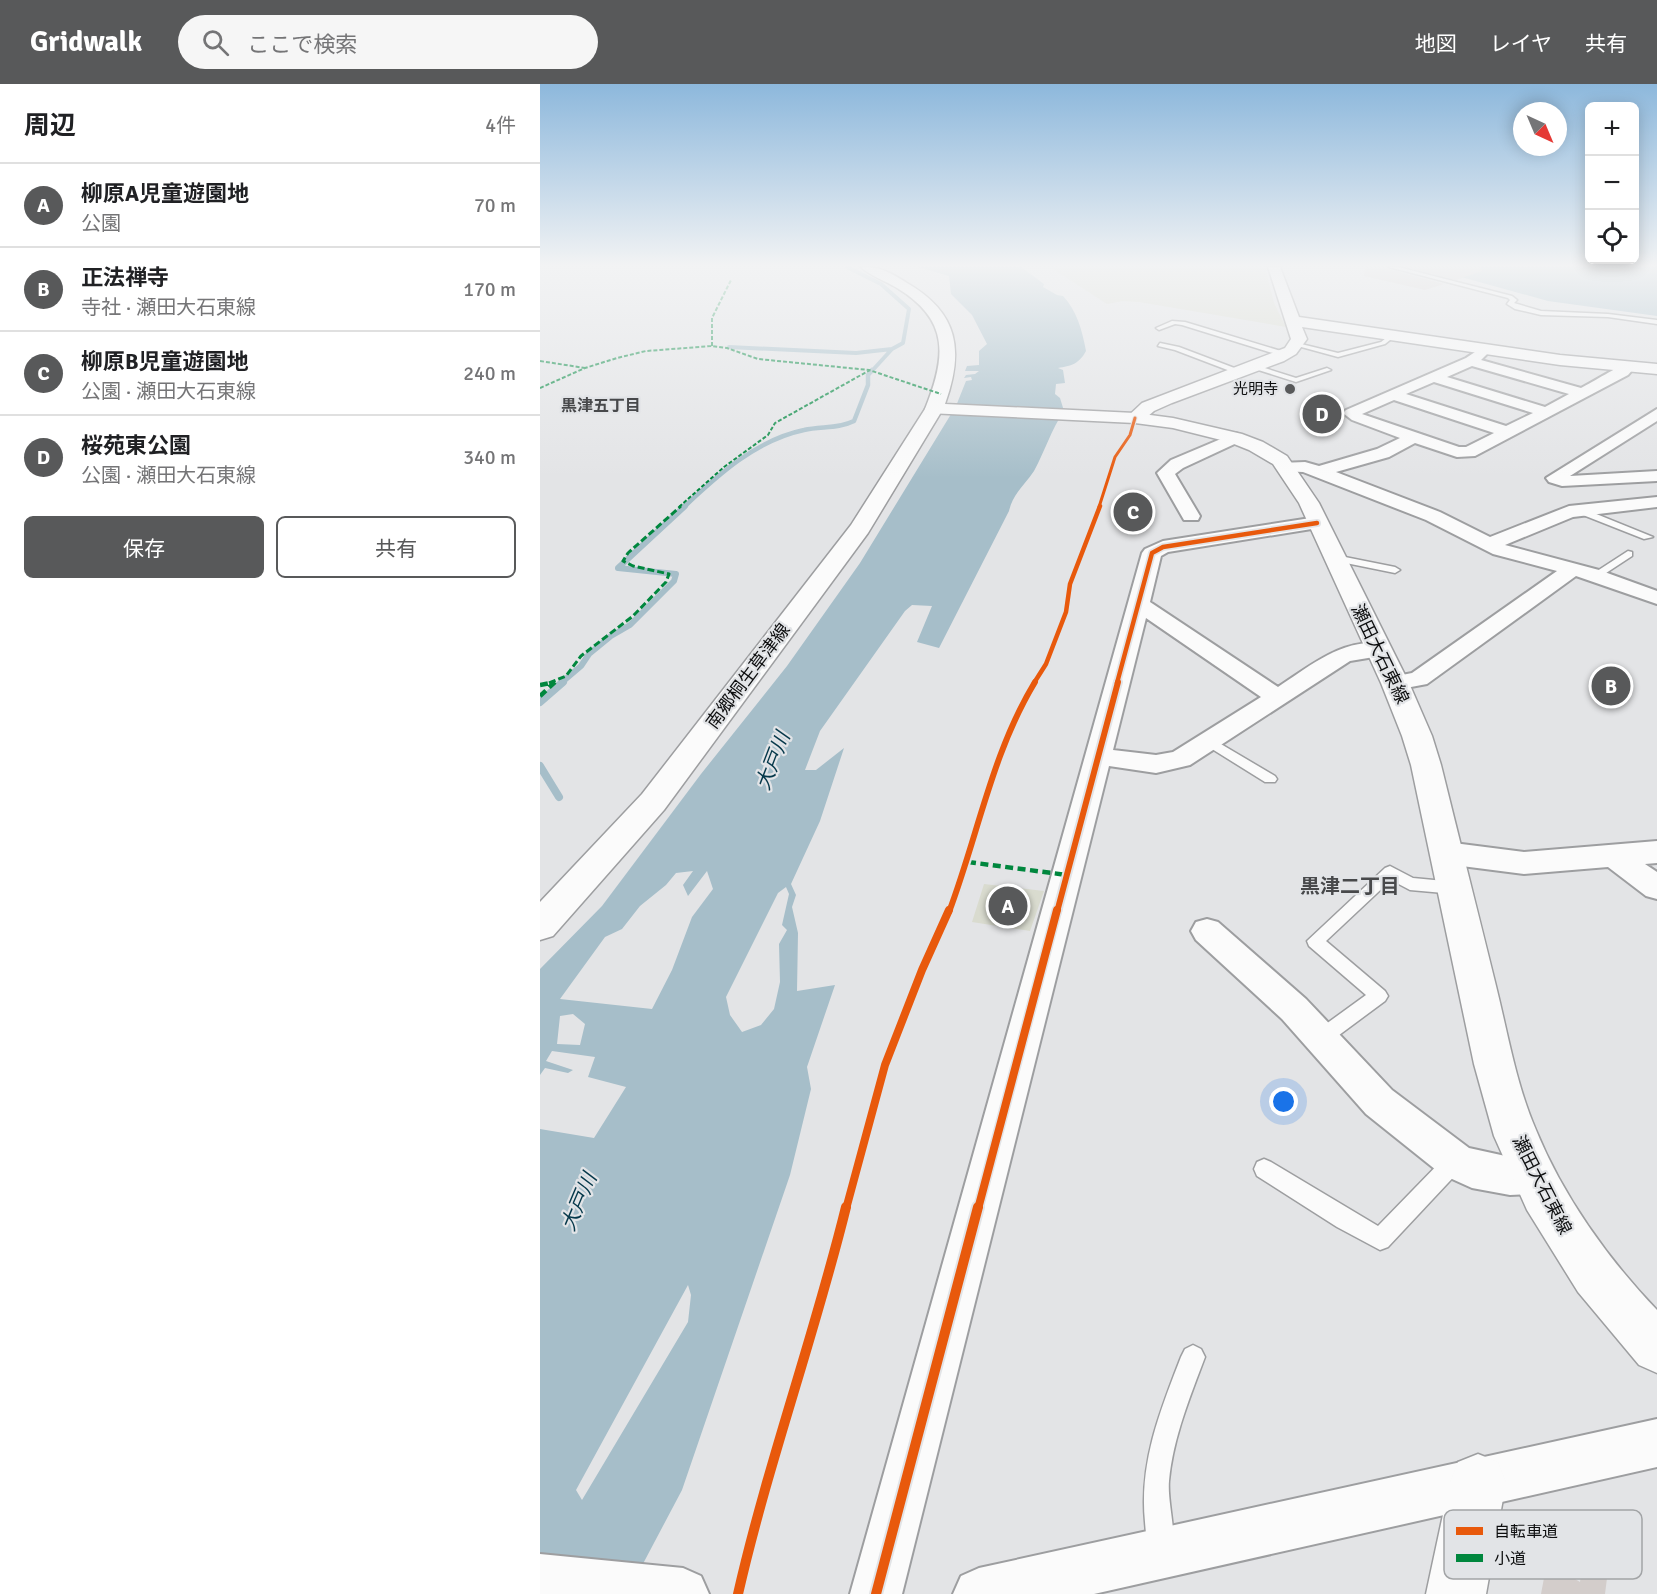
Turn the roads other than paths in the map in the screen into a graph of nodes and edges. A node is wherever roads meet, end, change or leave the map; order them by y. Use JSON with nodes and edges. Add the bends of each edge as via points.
{"nodes":[{"id":1,"x":948,"y":337,"type":"edge"},
{"id":2,"x":1228,"y":337,"type":"edge"},
{"id":3,"x":1298,"y":337,"type":"edge"},
{"id":4,"x":1390,"y":337,"type":"edge"},
{"id":5,"x":1402,"y":337,"type":"edge"},
{"id":6,"x":1160,"y":345,"type":"dead end"},
{"id":7,"x":1292,"y":349,"type":"junction"},
{"id":8,"x":1484,"y":350,"type":"junction"},
{"id":9,"x":1471,"y":361,"type":"junction"},
{"id":10,"x":1628,"y":367,"type":"junction"},
{"id":11,"x":1248,"y":369,"type":"junction"},
{"id":12,"x":1657,"y":369,"type":"edge"},
{"id":13,"x":1327,"y":370,"type":"dead end"},
{"id":14,"x":1433,"y":377,"type":"junction"},
{"id":15,"x":1582,"y":393,"type":"junction"},
{"id":16,"x":1393,"y":395,"type":"junction"},
{"id":17,"x":941,"y":409,"type":"junction"},
{"id":18,"x":1547,"y":412,"type":"junction"},
{"id":19,"x":1657,"y":414,"type":"edge"},
{"id":20,"x":1128,"y":418,"type":"junction"},
{"id":21,"x":1508,"y":432,"type":"junction"},
{"id":22,"x":1414,"y":437,"type":"junction"},
{"id":23,"x":1235,"y":438,"type":"junction"},
{"id":24,"x":1286,"y":466,"type":"junction"},
{"id":25,"x":1318,"y":472,"type":"junction"},
{"id":26,"x":1657,"y":476,"type":"edge"},
{"id":27,"x":1657,"y":502,"type":"edge"},
{"id":28,"x":1581,"y":511,"type":"junction"},
{"id":29,"x":1191,"y":516,"type":"dead end"},
{"id":30,"x":1317,"y":523,"type":"junction"},
{"id":31,"x":1648,"y":537,"type":"dead end"},
{"id":32,"x":1488,"y":545,"type":"junction"},
{"id":33,"x":1628,"y":554,"type":"dead end"},
{"id":34,"x":1335,"y":558,"type":"junction"},
{"id":35,"x":1395,"y":570,"type":"dead end"},
{"id":36,"x":1571,"y":570,"type":"junction"},
{"id":37,"x":1596,"y":575,"type":"junction"},
{"id":38,"x":1657,"y":598,"type":"edge"},
{"id":39,"x":1139,"y":604,"type":"junction"},
{"id":40,"x":1378,"y":650,"type":"junction"},
{"id":41,"x":1395,"y":683,"type":"junction"},
{"id":42,"x":1277,"y":697,"type":"junction"},
{"id":43,"x":1209,"y":741,"type":"junction"},
{"id":44,"x":1098,"y":756,"type":"junction"},
{"id":45,"x":1270,"y":779,"type":"dead end"},
{"id":46,"x":1657,"y":852,"type":"edge"},
{"id":47,"x":1446,"y":853,"type":"junction"},
{"id":48,"x":1613,"y":855,"type":"junction"},
{"id":49,"x":1455,"y":888,"type":"junction"},
{"id":50,"x":1657,"y":888,"type":"edge"},
{"id":51,"x":540,"y":926,"type":"edge"},
{"id":52,"x":1207,"y":931,"type":"dead end"},
{"id":53,"x":1321,"y":1038,"type":"junction"},
{"id":54,"x":1455,"y":1161,"type":"junction"},
{"id":55,"x":1264,"y":1169,"type":"dead end"},
{"id":56,"x":1534,"y":1175,"type":"junction"},
{"id":57,"x":1657,"y":1347,"type":"edge"},
{"id":58,"x":1193,"y":1357,"type":"dead end"},
{"id":59,"x":1657,"y":1443,"type":"edge"},
{"id":60,"x":1478,"y":1482,"type":"junction"},
{"id":61,"x":1472,"y":1510,"type":"edge"},
{"id":62,"x":1162,"y":1554,"type":"junction"},
{"id":63,"x":1459,"y":1579,"type":"edge"},
{"id":64,"x":540,"y":1580,"type":"edge"},
{"id":65,"x":683,"y":1594,"type":"edge"},
{"id":66,"x":876,"y":1594,"type":"edge"},
{"id":67,"x":979,"y":1594,"type":"edge"},
{"id":68,"x":1456,"y":1594,"type":"edge"}],
"edges":[{"from":1,"to":17,"type":"main road","via":[[950,363]]},
{"from":2,"to":7,"type":"lane","via":[[1270,351]]},
{"from":3,"to":7,"type":"main road"},
{"from":4,"to":7,"type":"lane","via":[[1338,355]]},
{"from":5,"to":8,"type":"main road"},
{"from":6,"to":11,"type":"lane"},
{"from":7,"to":11,"type":"main road"},
{"from":8,"to":9,"type":"street"},
{"from":8,"to":10,"type":"main road"},
{"from":9,"to":14,"type":"street"},
{"from":9,"to":15,"type":"street"},
{"from":10,"to":12,"type":"main road"},
{"from":10,"to":15,"type":"street"},
{"from":11,"to":13,"type":"lane","via":[[1296,380]]},
{"from":11,"to":20,"type":"main road","via":[[1166,399]]},
{"from":14,"to":16,"type":"street"},
{"from":14,"to":18,"type":"street"},
{"from":15,"to":18,"type":"street"},
{"from":16,"to":21,"type":"street"},
{"from":16,"to":22,"type":"street","via":[[1351,413]]},
{"from":17,"to":20,"type":"main road","name":"瀬田大石東線"},
{"from":17,"to":51,"type":"main road","name":"南郷桐生草津線","via":[[860,528],[653,802]]},
{"from":18,"to":21,"type":"street"},
{"from":19,"to":26,"type":"street","via":[[1555,478],[1576,481]]},
{"from":20,"to":23,"type":"main road","name":"瀬田大石東線","via":[[1196,427]]},
{"from":21,"to":22,"type":"street","via":[[1469,452],[1457,452]]},
{"from":22,"to":25,"type":"street","via":[[1383,453]]},
{"from":23,"to":24,"type":"main road","name":"瀬田大石東線"},
{"from":23,"to":29,"type":"street","via":[[1177,464],[1166,473]]},
{"from":24,"to":25,"type":"street"},
{"from":24,"to":30,"type":"main road","name":"瀬田大石東線"},
{"from":25,"to":32,"type":"street","via":[[1433,516]]},
{"from":27,"to":28,"type":"street"},
{"from":28,"to":31,"type":"lane"},
{"from":28,"to":32,"type":"street","via":[[1569,512]]},
{"from":30,"to":34,"type":"main road","name":"瀬田大石東線"},
{"from":30,"to":39,"type":"street","via":[[1162,547],[1152,553]]},
{"from":32,"to":36,"type":"street"},
{"from":33,"to":37,"type":"lane"},
{"from":34,"to":35,"type":"lane"},
{"from":34,"to":40,"type":"main road","name":"瀬田大石東線"},
{"from":36,"to":37,"type":"street"},
{"from":36,"to":41,"type":"street","via":[[1419,679]]},
{"from":37,"to":38,"type":"street"},
{"from":39,"to":42,"type":"street"},
{"from":39,"to":44,"type":"street"},
{"from":40,"to":41,"type":"main road","name":"瀬田大石東線"},
{"from":40,"to":42,"type":"street","via":[[1344,655]]},
{"from":41,"to":47,"type":"main road","name":"瀬田大石東線","via":[[1426,765]]},
{"from":42,"to":43,"type":"street"},
{"from":43,"to":44,"type":"street","via":[[1181,759],[1156,764]]},
{"from":43,"to":45,"type":"lane"},
{"from":44,"to":66,"type":"street"},
{"from":46,"to":48,"type":"street"},
{"from":47,"to":48,"type":"street","via":[[1524,863]]},
{"from":47,"to":49,"type":"main road","name":"瀬田大石東線"},
{"from":48,"to":50,"type":"street"},
{"from":49,"to":53,"type":"lane","via":[[1410,884],[1390,872],[1316,941],[1379,996]]},
{"from":49,"to":56,"type":"main road","name":"瀬田大石東線","via":[[1498,1079]]},
{"from":52,"to":53,"type":"street"},
{"from":53,"to":54,"type":"street","via":[[1379,1102]]},
{"from":54,"to":55,"type":"lane","via":[[1380,1239]]},
{"from":54,"to":56,"type":"street","via":[[1472,1169],[1510,1176]]},
{"from":56,"to":57,"type":"main road","name":"瀬田大石東線","via":[[1573,1245],[1610,1295]]},
{"from":58,"to":62,"type":"lane","via":[[1166,1430],[1159,1470],[1156,1501]]},
{"from":59,"to":60,"type":"street"},
{"from":60,"to":61,"type":"main road"},
{"from":60,"to":62,"type":"street"},
{"from":62,"to":67,"type":"street"},
{"from":63,"to":68,"type":"main road"},
{"from":64,"to":65,"type":"street"}]}
